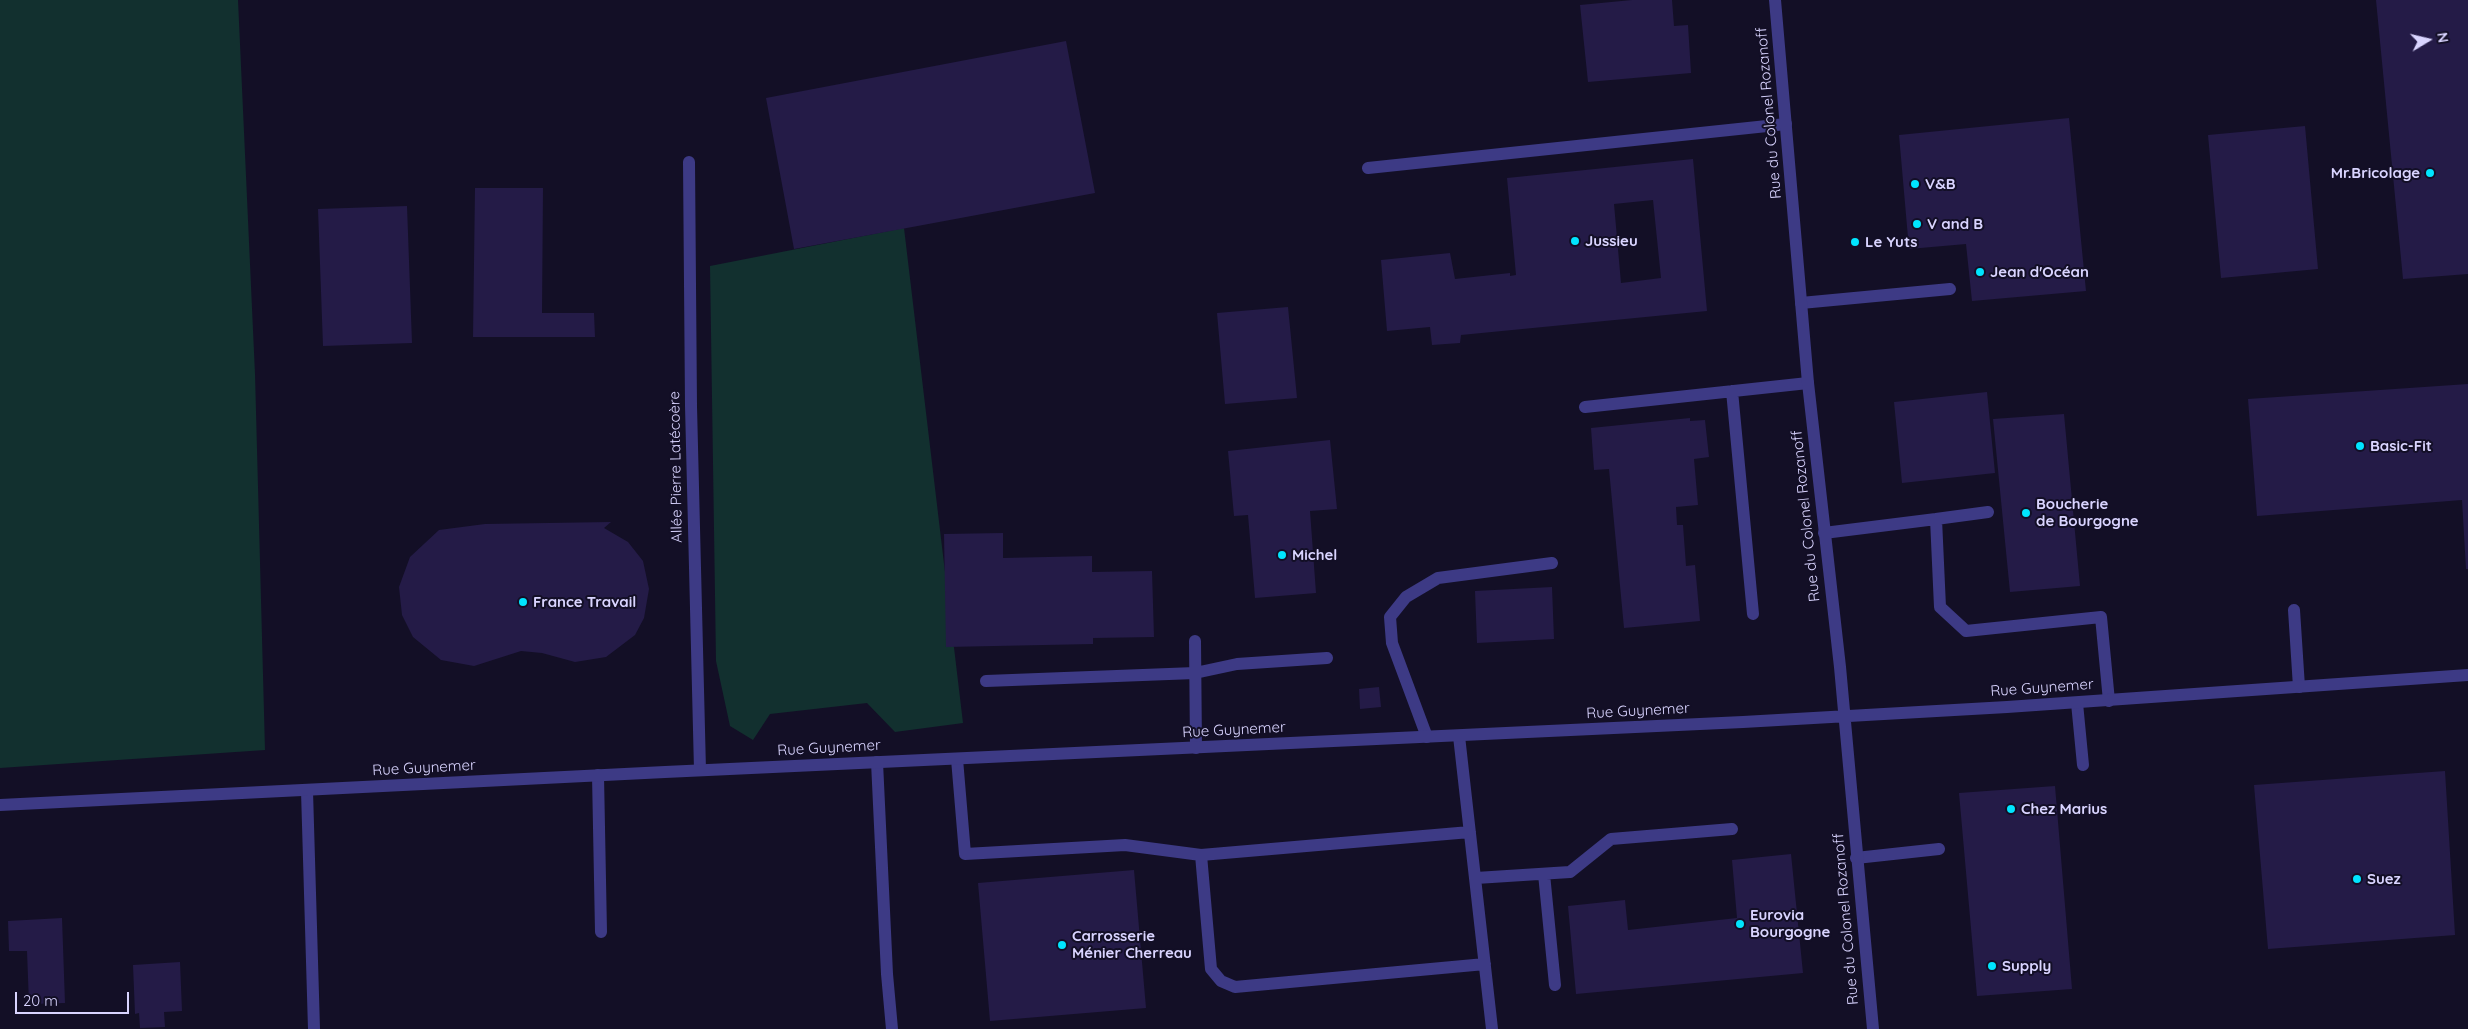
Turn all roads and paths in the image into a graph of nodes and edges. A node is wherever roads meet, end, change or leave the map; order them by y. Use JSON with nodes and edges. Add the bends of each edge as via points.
{"nodes":[{"id":1,"x":1775,"y":0,"type":"edge"},
{"id":2,"x":1786,"y":124,"type":"junction"},
{"id":3,"x":688,"y":162,"type":"dead end"},
{"id":4,"x":1368,"y":168,"type":"dead end"},
{"id":5,"x":1950,"y":289,"type":"dead end"},
{"id":6,"x":1801,"y":303,"type":"junction"},
{"id":7,"x":1808,"y":383,"type":"junction"},
{"id":8,"x":1732,"y":391,"type":"junction"},
{"id":9,"x":1586,"y":407,"type":"dead end"},
{"id":10,"x":1988,"y":512,"type":"dead end"},
{"id":11,"x":1936,"y":519,"type":"junction"},
{"id":12,"x":1824,"y":533,"type":"junction"},
{"id":13,"x":1552,"y":563,"type":"dead end"},
{"id":14,"x":2294,"y":610,"type":"dead end"},
{"id":15,"x":1753,"y":614,"type":"dead end"},
{"id":16,"x":1195,"y":641,"type":"dead end"},
{"id":17,"x":1327,"y":658,"type":"dead end"},
{"id":18,"x":1195,"y":673,"type":"junction"},
{"id":19,"x":2468,"y":675,"type":"edge"},
{"id":20,"x":986,"y":681,"type":"dead end"},
{"id":21,"x":2299,"y":687,"type":"junction"},
{"id":22,"x":2109,"y":700,"type":"junction"},
{"id":23,"x":2078,"y":702,"type":"junction"},
{"id":24,"x":1844,"y":716,"type":"junction"},
{"id":25,"x":1459,"y":736,"type":"junction"},
{"id":26,"x":1427,"y":737,"type":"junction"},
{"id":27,"x":1196,"y":748,"type":"junction"},
{"id":28,"x":957,"y":759,"type":"junction"},
{"id":29,"x":877,"y":762,"type":"junction"},
{"id":30,"x":2083,"y":765,"type":"dead end"},
{"id":31,"x":700,"y":770,"type":"junction"},
{"id":32,"x":598,"y":775,"type":"junction"},
{"id":33,"x":307,"y":791,"type":"junction"},
{"id":34,"x":0,"y":805,"type":"edge"},
{"id":35,"x":1732,"y":829,"type":"dead end"},
{"id":36,"x":1470,"y":832,"type":"junction"},
{"id":37,"x":1938,"y":849,"type":"dead end"},
{"id":38,"x":1201,"y":855,"type":"junction"},
{"id":39,"x":1856,"y":858,"type":"junction"},
{"id":40,"x":1544,"y":874,"type":"junction"},
{"id":41,"x":1476,"y":878,"type":"junction"},
{"id":42,"x":601,"y":932,"type":"dead end"},
{"id":43,"x":1485,"y":964,"type":"junction"},
{"id":44,"x":1555,"y":984,"type":"dead end"},
{"id":45,"x":314,"y":1029,"type":"edge"},
{"id":46,"x":892,"y":1029,"type":"edge"},
{"id":47,"x":1492,"y":1029,"type":"edge"},
{"id":48,"x":1873,"y":1029,"type":"edge"}],
"edges":[{"from":1,"to":2,"type":"street","name":"Rue du Colonel Rozanoff"},
{"from":2,"to":4,"type":"street"},
{"from":2,"to":6,"type":"street","name":"Rue du Colonel Rozanoff"},
{"from":3,"to":31,"type":"street","name":"Allée Pierre Latécoère"},
{"from":5,"to":6,"type":"street"},
{"from":6,"to":7,"type":"street","name":"Rue du Colonel Rozanoff"},
{"from":7,"to":8,"type":"street"},
{"from":7,"to":12,"type":"street","name":"Rue du Colonel Rozanoff"},
{"from":8,"to":9,"type":"street"},
{"from":8,"to":15,"type":"street"},
{"from":10,"to":11,"type":"street"},
{"from":11,"to":12,"type":"street"},
{"from":11,"to":22,"type":"street","via":[[1940,607],[1966,630],[2101,617]]},
{"from":12,"to":24,"type":"street","name":"Rue du Colonel Rozanoff"},
{"from":13,"to":26,"type":"street","via":[[1438,578],[1406,597],[1390,617],[1392,643]]},
{"from":14,"to":21,"type":"street"},
{"from":16,"to":18,"type":"street"},
{"from":17,"to":18,"type":"street","via":[[1237,664]]},
{"from":18,"to":20,"type":"street"},
{"from":18,"to":27,"type":"street"},
{"from":19,"to":21,"type":"street","name":"Rue Guynemer"},
{"from":21,"to":22,"type":"street","name":"Rue Guynemer"},
{"from":22,"to":23,"type":"street","name":"Rue Guynemer"},
{"from":23,"to":24,"type":"street","name":"Rue Guynemer"},
{"from":23,"to":30,"type":"street"},
{"from":24,"to":25,"type":"street","name":"Rue Guynemer"},
{"from":24,"to":39,"type":"street","name":"Rue du Colonel Rozanoff"},
{"from":25,"to":26,"type":"street","name":"Rue Guynemer"},
{"from":25,"to":36,"type":"street"},
{"from":26,"to":27,"type":"street","name":"Rue Guynemer"},
{"from":27,"to":28,"type":"street","name":"Rue Guynemer"},
{"from":28,"to":29,"type":"street","name":"Rue Guynemer"},
{"from":28,"to":38,"type":"street","via":[[965,854],[1125,845]]},
{"from":29,"to":31,"type":"street","name":"Rue Guynemer"},
{"from":29,"to":46,"type":"street"},
{"from":31,"to":32,"type":"street","name":"Rue Guynemer"},
{"from":32,"to":33,"type":"street","name":"Rue Guynemer"},
{"from":32,"to":42,"type":"street"},
{"from":33,"to":34,"type":"street","name":"Rue Guynemer"},
{"from":33,"to":45,"type":"street"},
{"from":35,"to":40,"type":"street","via":[[1611,839],[1570,872]]},
{"from":36,"to":38,"type":"street"},
{"from":36,"to":41,"type":"street"},
{"from":37,"to":39,"type":"street"},
{"from":38,"to":43,"type":"street","via":[[1211,969],[1221,981],[1235,987]]},
{"from":39,"to":48,"type":"street","name":"Rue du Colonel Rozanoff"},
{"from":40,"to":41,"type":"street"},
{"from":40,"to":44,"type":"street"},
{"from":41,"to":43,"type":"street"},
{"from":43,"to":47,"type":"street"}]}
